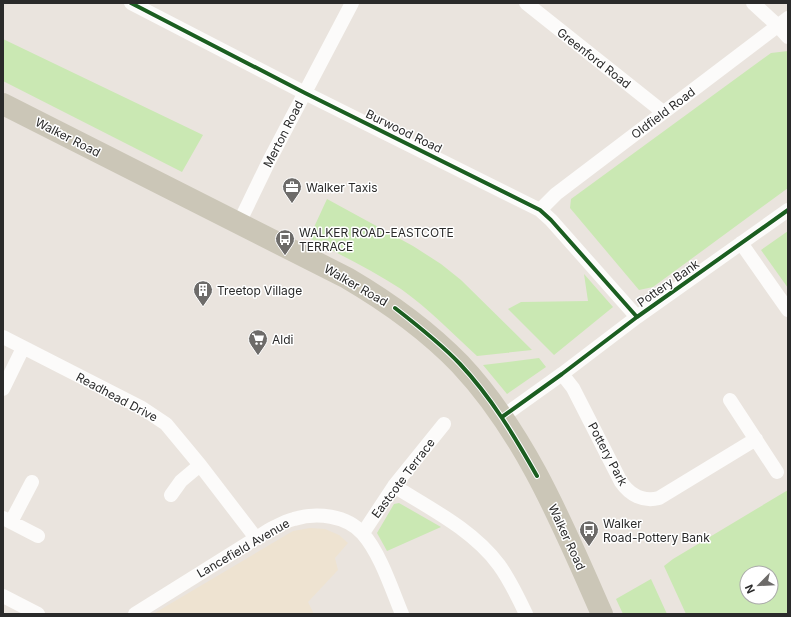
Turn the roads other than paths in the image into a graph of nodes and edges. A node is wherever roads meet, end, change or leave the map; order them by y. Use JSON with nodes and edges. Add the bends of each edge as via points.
{"nodes":[{"id":1,"x":352,"y":3,"type":"edge"},
{"id":2,"x":526,"y":3,"type":"edge"},
{"id":3,"x":754,"y":3,"type":"edge"},
{"id":4,"x":135,"y":4,"type":"edge"},
{"id":5,"x":783,"y":22,"type":"edge"},
{"id":6,"x":788,"y":37,"type":"edge"},
{"id":7,"x":304,"y":93,"type":"junction"},
{"id":8,"x":4,"y":106,"type":"edge"},
{"id":9,"x":663,"y":112,"type":"junction"},
{"id":10,"x":540,"y":210,"type":"junction"},
{"id":11,"x":788,"y":210,"type":"edge"},
{"id":12,"x":239,"y":223,"type":"junction"},
{"id":13,"x":741,"y":243,"type":"junction"},
{"id":14,"x":788,"y":310,"type":"edge"},
{"id":15,"x":637,"y":317,"type":"junction"},
{"id":16,"x":3,"y":337,"type":"edge"},
{"id":17,"x":23,"y":348,"type":"junction"},
{"id":18,"x":562,"y":374,"type":"junction"},
{"id":19,"x":3,"y":389,"type":"edge"},
{"id":20,"x":730,"y":400,"type":"dead end"},
{"id":21,"x":502,"y":417,"type":"junction"},
{"id":22,"x":444,"y":424,"type":"dead end"},
{"id":23,"x":756,"y":439,"type":"junction"},
{"id":24,"x":200,"y":465,"type":"junction"},
{"id":25,"x":777,"y":472,"type":"dead end"},
{"id":26,"x":32,"y":482,"type":"dead end"},
{"id":27,"x":394,"y":486,"type":"junction"},
{"id":28,"x":171,"y":495,"type":"dead end"},
{"id":29,"x":7,"y":520,"type":"edge"},
{"id":30,"x":363,"y":533,"type":"junction"},
{"id":31,"x":38,"y":536,"type":"dead end"},
{"id":32,"x":256,"y":538,"type":"junction"},
{"id":33,"x":3,"y":596,"type":"edge"},
{"id":34,"x":38,"y":614,"type":"edge"},
{"id":35,"x":135,"y":614,"type":"edge"},
{"id":36,"x":402,"y":614,"type":"edge"},
{"id":37,"x":526,"y":614,"type":"edge"},
{"id":38,"x":602,"y":614,"type":"edge"}],
"edges":[{"from":1,"to":7,"type":"street","name":"Merton Road"},
{"from":2,"to":9,"type":"street","name":"Greenford Road"},
{"from":3,"to":5,"type":"street"},
{"from":4,"to":7,"type":"street","name":"Burwood Road"},
{"from":5,"to":6,"type":"street"},
{"from":5,"to":9,"type":"street","name":"Oldfield Road"},
{"from":7,"to":10,"type":"street","name":"Burwood Road"},
{"from":7,"to":12,"type":"street","name":"Merton Road"},
{"from":8,"to":12,"type":"main road","name":"Walker Road"},
{"from":9,"to":10,"type":"street","name":"Oldfield Road","via":[[556,194]]},
{"from":10,"to":15,"type":"street","name":"Burwood Road"},
{"from":11,"to":13,"type":"street","name":"Pottery Bank"},
{"from":12,"to":21,"type":"main road","name":"Walker Road","via":[[347,278],[395,308],[460,364]]},
{"from":13,"to":14,"type":"street"},
{"from":13,"to":15,"type":"street","name":"Pottery Bank"},
{"from":15,"to":18,"type":"street","name":"Pottery Bank"},
{"from":16,"to":17,"type":"street","name":"Readhead Drive"},
{"from":17,"to":19,"type":"street"},
{"from":17,"to":24,"type":"street","name":"Readhead Drive","via":[[155,416],[175,433]]},
{"from":18,"to":21,"type":"street","name":"Pottery Bank"},
{"from":18,"to":23,"type":"street","name":"Pottery Park","via":[[573,388],[621,482],[626,489],[639,497],[652,500],[659,498]]},
{"from":20,"to":23,"type":"street"},
{"from":21,"to":38,"type":"main road","name":"Walker Road","via":[[537,476]]},
{"from":22,"to":27,"type":"street","name":"Eastcote Terrace"},
{"from":23,"to":25,"type":"street"},
{"from":24,"to":28,"type":"street","via":[[180,481]]},
{"from":24,"to":32,"type":"street","name":"Readhead Drive"},
{"from":26,"to":29,"type":"street"},
{"from":27,"to":30,"type":"street","name":"Eastcote Terrace"},
{"from":27,"to":37,"type":"street","via":[[446,518],[485,549],[506,575]]},
{"from":29,"to":31,"type":"street"},
{"from":30,"to":32,"type":"street","name":"Lancefield Avenue","via":[[342,520],[309,516],[284,522]]},
{"from":30,"to":36,"type":"street","name":"Lancefield Avenue","via":[[382,566]]},
{"from":32,"to":35,"type":"street","name":"Lancefield Avenue"},
{"from":33,"to":34,"type":"street"}]}
